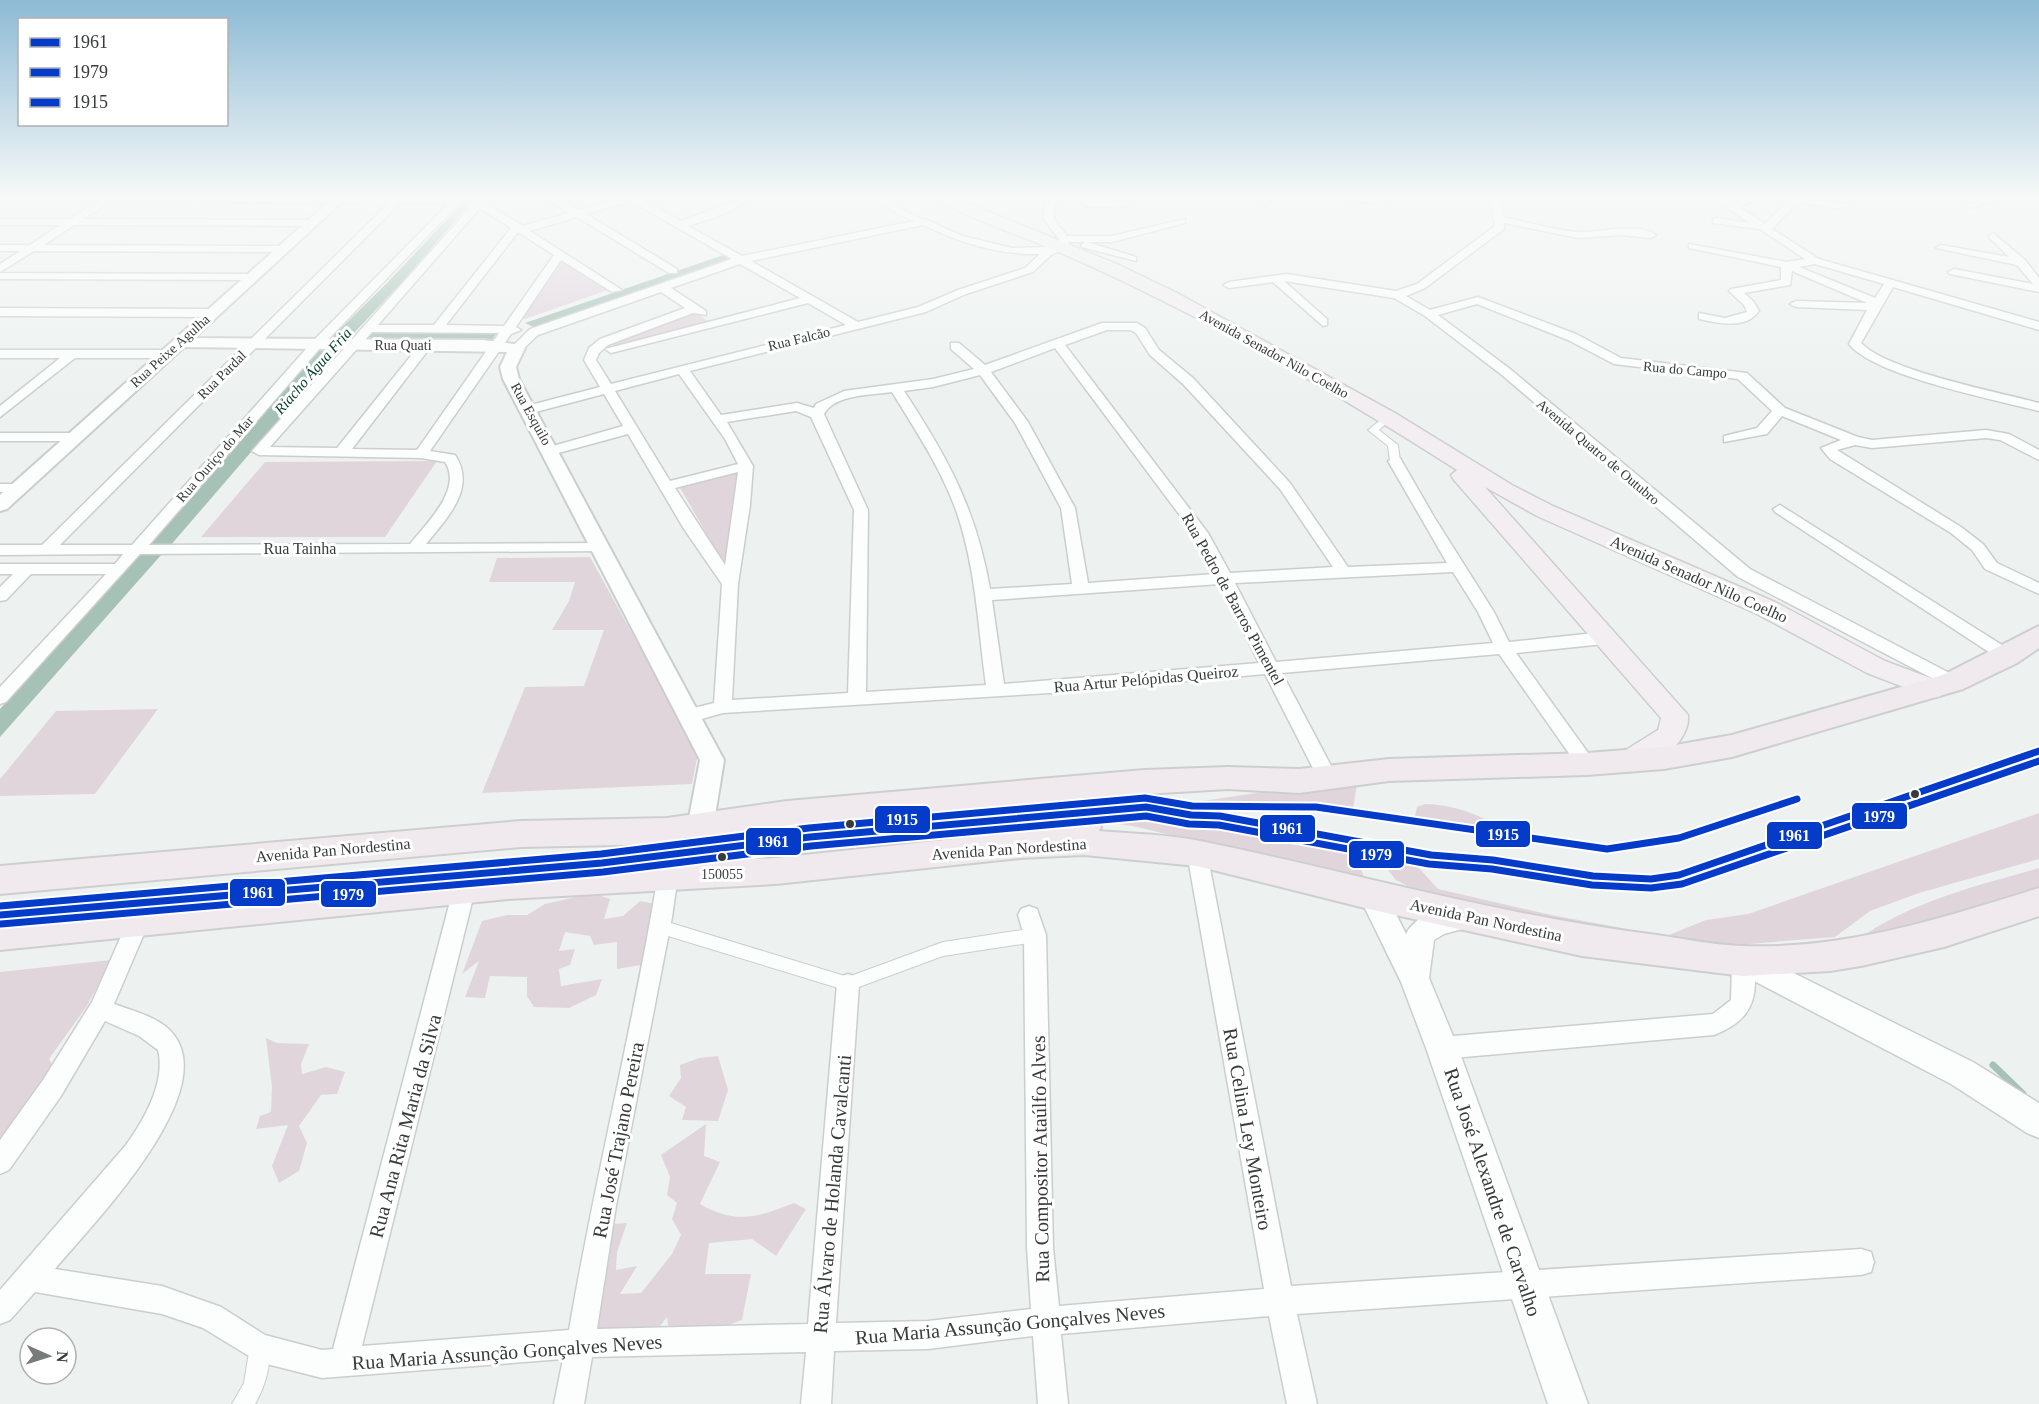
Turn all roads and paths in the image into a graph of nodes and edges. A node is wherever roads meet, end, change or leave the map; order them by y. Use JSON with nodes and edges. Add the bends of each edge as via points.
{"nodes":[{"id":1,"x":267,"y":264,"type":"edge"},
{"id":2,"x":333,"y":264,"type":"edge"},
{"id":3,"x":397,"y":264,"type":"edge"},
{"id":4,"x":426,"y":264,"type":"edge"},
{"id":5,"x":491,"y":264,"type":"edge"},
{"id":6,"x":553,"y":264,"type":"edge"},
{"id":7,"x":575,"y":264,"type":"edge"},
{"id":8,"x":661,"y":264,"type":"edge"},
{"id":9,"x":695,"y":264,"type":"edge"},
{"id":10,"x":731,"y":264,"type":"edge"},
{"id":11,"x":747,"y":264,"type":"edge"},
{"id":12,"x":1036,"y":264,"type":"edge"},
{"id":13,"x":1103,"y":264,"type":"edge"},
{"id":14,"x":1452,"y":264,"type":"edge"},
{"id":15,"x":1748,"y":264,"type":"edge"},
{"id":16,"x":1797,"y":264,"type":"edge"},
{"id":17,"x":1824,"y":264,"type":"edge"},
{"id":18,"x":2014,"y":264,"type":"edge"},
{"id":19,"x":1787,"y":265,"type":"junction"},
{"id":20,"x":2030,"y":267,"type":"edge"},
{"id":21,"x":673,"y":271,"type":"junction"},
{"id":22,"x":1954,"y":272,"type":"dead end"},
{"id":23,"x":0,"y":276,"type":"edge"},
{"id":24,"x":252,"y":277,"type":"junction"},
{"id":25,"x":1274,"y":277,"type":"junction"},
{"id":26,"x":1894,"y":283,"type":"junction"},
{"id":27,"x":1229,"y":285,"type":"dead end"},
{"id":28,"x":661,"y":287,"type":"junction"},
{"id":29,"x":2039,"y":287,"type":"edge"},
{"id":30,"x":616,"y":290,"type":"junction"},
{"id":31,"x":1397,"y":295,"type":"junction"},
{"id":32,"x":810,"y":299,"type":"junction"},
{"id":33,"x":575,"y":304,"type":"dead end"},
{"id":34,"x":1796,"y":304,"type":"dead end"},
{"id":35,"x":1875,"y":306,"type":"junction"},
{"id":36,"x":695,"y":308,"type":"junction"},
{"id":37,"x":0,"y":312,"type":"edge"},
{"id":38,"x":212,"y":313,"type":"junction"},
{"id":39,"x":1429,"y":314,"type":"junction"},
{"id":40,"x":544,"y":315,"type":"dead end"},
{"id":41,"x":1703,"y":316,"type":"dead end"},
{"id":42,"x":1323,"y":322,"type":"dead end"},
{"id":43,"x":715,"y":323,"type":"junction"},
{"id":44,"x":855,"y":325,"type":"junction"},
{"id":45,"x":2039,"y":326,"type":"edge"},
{"id":46,"x":438,"y":328,"type":"junction"},
{"id":47,"x":506,"y":328,"type":"junction"},
{"id":48,"x":367,"y":330,"type":"junction"},
{"id":49,"x":534,"y":332,"type":"junction"},
{"id":50,"x":181,"y":342,"type":"junction"},
{"id":51,"x":254,"y":342,"type":"junction"},
{"id":52,"x":1057,"y":342,"type":"junction"},
{"id":53,"x":321,"y":343,"type":"junction"},
{"id":54,"x":354,"y":344,"type":"junction"},
{"id":55,"x":426,"y":345,"type":"junction"},
{"id":56,"x":495,"y":345,"type":"junction"},
{"id":57,"x":956,"y":346,"type":"dead end"},
{"id":58,"x":517,"y":348,"type":"junction"},
{"id":59,"x":0,"y":354,"type":"edge"},
{"id":60,"x":72,"y":354,"type":"junction"},
{"id":61,"x":167,"y":354,"type":"junction"},
{"id":62,"x":591,"y":354,"type":"junction"},
{"id":63,"x":682,"y":369,"type":"junction"},
{"id":64,"x":983,"y":370,"type":"junction"},
{"id":65,"x":606,"y":388,"type":"junction"},
{"id":66,"x":896,"y":389,"type":"junction"},
{"id":67,"x":0,"y":393,"type":"edge"},
{"id":68,"x":23,"y":393,"type":"junction"},
{"id":69,"x":2039,"y":407,"type":"edge"},
{"id":70,"x":528,"y":410,"type":"junction"},
{"id":71,"x":1780,"y":411,"type":"junction"},
{"id":72,"x":0,"y":413,"type":"edge"},
{"id":73,"x":817,"y":414,"type":"junction"},
{"id":74,"x":1388,"y":417,"type":"junction"},
{"id":75,"x":718,"y":419,"type":"junction"},
{"id":76,"x":633,"y":428,"type":"junction"},
{"id":77,"x":76,"y":437,"type":"junction"},
{"id":78,"x":0,"y":438,"type":"edge"},
{"id":79,"x":1729,"y":440,"type":"dead end"},
{"id":80,"x":1855,"y":441,"type":"junction"},
{"id":81,"x":1436,"y":447,"type":"junction"},
{"id":82,"x":551,"y":451,"type":"junction"},
{"id":83,"x":341,"y":453,"type":"junction"},
{"id":84,"x":421,"y":454,"type":"junction"},
{"id":85,"x":2039,"y":456,"type":"edge"},
{"id":86,"x":1395,"y":461,"type":"joint"},
{"id":87,"x":746,"y":466,"type":"junction"},
{"id":88,"x":667,"y":486,"type":"junction"},
{"id":89,"x":0,"y":488,"type":"edge"},
{"id":90,"x":18,"y":488,"type":"junction"},
{"id":91,"x":0,"y":505,"type":"edge"},
{"id":92,"x":1780,"y":509,"type":"dead end"},
{"id":93,"x":416,"y":547,"type":"junction"},
{"id":94,"x":600,"y":548,"type":"junction"},
{"id":95,"x":0,"y":550,"type":"edge"},
{"id":96,"x":46,"y":550,"type":"junction"},
{"id":97,"x":138,"y":550,"type":"junction"},
{"id":98,"x":1459,"y":567,"type":"junction"},
{"id":99,"x":0,"y":569,"type":"edge"},
{"id":100,"x":27,"y":569,"type":"junction"},
{"id":101,"x":119,"y":569,"type":"junction"},
{"id":102,"x":1344,"y":571,"type":"junction"},
{"id":103,"x":1225,"y":579,"type":"junction"},
{"id":104,"x":730,"y":584,"type":"junction"},
{"id":105,"x":1081,"y":588,"type":"junction"},
{"id":106,"x":2039,"y":589,"type":"edge"},
{"id":107,"x":984,"y":595,"type":"junction"},
{"id":108,"x":0,"y":596,"type":"edge"},
{"id":109,"x":2039,"y":634,"type":"edge"},
{"id":110,"x":1604,"y":638,"type":"junction"},
{"id":111,"x":1504,"y":649,"type":"junction"},
{"id":112,"x":2007,"y":656,"type":"junction"},
{"id":113,"x":1273,"y":669,"type":"junction"},
{"id":114,"x":1943,"y":685,"type":"junction"},
{"id":115,"x":996,"y":690,"type":"junction"},
{"id":116,"x":857,"y":697,"type":"junction"},
{"id":117,"x":0,"y":698,"type":"edge"},
{"id":118,"x":723,"y":707,"type":"junction"},
{"id":119,"x":687,"y":716,"type":"junction"},
{"id":120,"x":1631,"y":760,"type":"junction"},
{"id":121,"x":1587,"y":764,"type":"junction"},
{"id":122,"x":1328,"y":779,"type":"junction"},
{"id":123,"x":997,"y":820,"type":"dead end"},
{"id":124,"x":700,"y":828,"type":"junction"},
{"id":125,"x":1197,"y":853,"type":"junction"},
{"id":126,"x":668,"y":875,"type":"junction"},
{"id":127,"x":4,"y":890,"type":"edge"},
{"id":128,"x":464,"y":890,"type":"junction"},
{"id":129,"x":1373,"y":896,"type":"junction"},
{"id":130,"x":2039,"y":902,"type":"edge"},
{"id":131,"x":1468,"y":916,"type":"junction"},
{"id":132,"x":138,"y":922,"type":"junction"},
{"id":133,"x":1032,"y":925,"type":"joint"},
{"id":134,"x":661,"y":927,"type":"junction"},
{"id":135,"x":0,"y":935,"type":"edge"},
{"id":136,"x":1743,"y":961,"type":"junction"},
{"id":137,"x":1415,"y":981,"type":"junction"},
{"id":138,"x":848,"y":984,"type":"junction"},
{"id":139,"x":100,"y":1009,"type":"junction"},
{"id":140,"x":1442,"y":1048,"type":"junction"},
{"id":141,"x":2039,"y":1122,"type":"edge"},
{"id":142,"x":0,"y":1161,"type":"edge"},
{"id":143,"x":1861,"y":1262,"type":"dead end"},
{"id":144,"x":30,"y":1278,"type":"junction"},
{"id":145,"x":1526,"y":1287,"type":"junction"},
{"id":146,"x":1280,"y":1301,"type":"junction"},
{"id":147,"x":0,"y":1310,"type":"edge"},
{"id":148,"x":1045,"y":1321,"type":"junction"},
{"id":149,"x":820,"y":1339,"type":"junction"},
{"id":150,"x":582,"y":1343,"type":"junction"},
{"id":151,"x":259,"y":1348,"type":"junction"},
{"id":152,"x":344,"y":1362,"type":"junction"},
{"id":153,"x":243,"y":1404,"type":"edge"},
{"id":154,"x":569,"y":1404,"type":"edge"},
{"id":155,"x":816,"y":1404,"type":"edge"},
{"id":156,"x":1053,"y":1404,"type":"edge"},
{"id":157,"x":1302,"y":1404,"type":"edge"},
{"id":158,"x":1568,"y":1404,"type":"edge"}],
"edges":[{"from":1,"to":24,"type":"street","name":"Rua Peixe Agulha"},
{"from":2,"to":51,"type":"street","name":"Rua Pardal"},
{"from":3,"to":53,"type":"street","name":"Rua Ouriço do Mar"},
{"from":4,"to":48,"type":"street","name":"Rua Ouriço do Mar"},
{"from":5,"to":46,"type":"street"},
{"from":6,"to":47,"type":"street"},
{"from":7,"to":30,"type":"street"},
{"from":8,"to":21,"type":"street"},
{"from":9,"to":21,"type":"street"},
{"from":10,"to":28,"type":"street"},
{"from":11,"to":32,"type":"street"},
{"from":12,"to":44,"type":"street","name":"Rua Falcão","via":[[1029,270],[922,310]]},
{"from":13,"to":74,"type":"main road","name":"Avenida Senador Nilo Coelho"},
{"from":14,"to":31,"type":"street","via":[[1421,286]]},
{"from":15,"to":19,"type":"street"},
{"from":16,"to":19,"type":"street"},
{"from":17,"to":26,"type":"street"},
{"from":18,"to":20,"type":"street"},
{"from":19,"to":35,"type":"street"},
{"from":19,"to":41,"type":"street","via":[[1786,283],[1735,291],[1752,306],[1751,314],[1725,322]]},
{"from":20,"to":29,"type":"street"},
{"from":21,"to":30,"type":"street"},
{"from":22,"to":29,"type":"street"},
{"from":23,"to":24,"type":"street"},
{"from":24,"to":38,"type":"street","name":"Rua Peixe Agulha"},
{"from":25,"to":27,"type":"street","name":"Avenida Quatro de Outubro"},
{"from":25,"to":31,"type":"street","name":"Avenida Quatro de Outubro","via":[[1302,278]]},
{"from":25,"to":42,"type":"street"},
{"from":26,"to":35,"type":"street"},
{"from":26,"to":45,"type":"street"},
{"from":28,"to":36,"type":"street"},
{"from":28,"to":49,"type":"street"},
{"from":30,"to":33,"type":"street"},
{"from":31,"to":39,"type":"street","name":"Avenida Quatro de Outubro"},
{"from":32,"to":43,"type":"street"},
{"from":32,"to":44,"type":"street"},
{"from":34,"to":35,"type":"street"},
{"from":35,"to":69,"type":"street","via":[[1855,344],[1861,352],[1904,370]]},
{"from":36,"to":43,"type":"street"},
{"from":36,"to":62,"type":"street","via":[[613,338]]},
{"from":37,"to":38,"type":"street"},
{"from":38,"to":50,"type":"street","name":"Rua Peixe Agulha"},
{"from":39,"to":71,"type":"street","name":"Rua do Campo","via":[[1481,300],[1572,337],[1618,361],[1742,376]]},
{"from":39,"to":114,"type":"street","name":"Avenida Quatro de Outubro","via":[[1506,372],[1721,556]]},
{"from":40,"to":47,"type":"street"},
{"from":43,"to":62,"type":"street"},
{"from":44,"to":63,"type":"street","name":"Rua Falcão"},
{"from":46,"to":47,"type":"street","name":"Rua Quati"},
{"from":46,"to":48,"type":"street","name":"Rua Quati"},
{"from":47,"to":49,"type":"street","name":"Rua Quati"},
{"from":47,"to":56,"type":"street"},
{"from":48,"to":54,"type":"street","name":"Rua Ouriço do Mar"},
{"from":49,"to":58,"type":"street"},
{"from":50,"to":51,"type":"street","name":"Rua Quati"},
{"from":50,"to":61,"type":"street","name":"Rua Peixe Agulha"},
{"from":51,"to":53,"type":"street","name":"Rua Quati"},
{"from":51,"to":96,"type":"street","name":"Rua Pardal"},
{"from":52,"to":64,"type":"street"},
{"from":52,"to":102,"type":"street","via":[[1106,326],[1127,325],[1141,331],[1154,352],[1188,381],[1285,486]]},
{"from":52,"to":103,"type":"street","name":"Rua Pedro de Barros Pimentel","via":[[1185,510]]},
{"from":53,"to":54,"type":"street","name":"Rua Quati"},
{"from":53,"to":97,"type":"street","name":"Rua Ouriço do Mar"},
{"from":54,"to":55,"type":"street","name":"Rua Quati"},
{"from":54,"to":83,"type":"street","name":"Rua Ouriço do Mar","via":[[259,451]]},
{"from":55,"to":56,"type":"street","name":"Rua Quati"},
{"from":55,"to":83,"type":"street"},
{"from":56,"to":58,"type":"street","name":"Rua Quati"},
{"from":56,"to":84,"type":"street"},
{"from":57,"to":64,"type":"street"},
{"from":58,"to":70,"type":"street","name":"Rua Esquilo","via":[[508,367]]},
{"from":59,"to":60,"type":"street"},
{"from":60,"to":61,"type":"street"},
{"from":60,"to":68,"type":"street"},
{"from":61,"to":77,"type":"street","name":"Rua Peixe Agulha"},
{"from":62,"to":65,"type":"street","via":[[590,360]]},
{"from":63,"to":65,"type":"street","name":"Rua Falcão"},
{"from":63,"to":75,"type":"street"},
{"from":64,"to":66,"type":"street"},
{"from":64,"to":105,"type":"street","via":[[1021,422],[1068,508]]},
{"from":65,"to":70,"type":"street","name":"Rua Falcão"},
{"from":65,"to":76,"type":"street"},
{"from":66,"to":73,"type":"street","via":[[844,395],[821,407]]},
{"from":66,"to":107,"type":"street","via":[[956,492],[970,532]]},
{"from":67,"to":68,"type":"street"},
{"from":68,"to":72,"type":"street"},
{"from":70,"to":82,"type":"street","name":"Rua Esquilo"},
{"from":71,"to":79,"type":"street","via":[[1762,431]]},
{"from":71,"to":80,"type":"street","name":"Rua do Campo"},
{"from":73,"to":75,"type":"street","via":[[799,407]]},
{"from":73,"to":116,"type":"street","via":[[861,510],[863,524]]},
{"from":74,"to":81,"type":"main road","name":"Avenida Senador Nilo Coelho"},
{"from":74,"to":86,"type":"street","via":[[1373,430],[1393,445]]},
{"from":75,"to":87,"type":"street"},
{"from":76,"to":82,"type":"street"},
{"from":76,"to":88,"type":"street"},
{"from":77,"to":78,"type":"street"},
{"from":77,"to":90,"type":"street","name":"Rua Peixe Agulha"},
{"from":80,"to":85,"type":"street","name":"Rua do Campo","via":[[1872,444],[1986,434],[2004,437]]},
{"from":80,"to":106,"type":"street","via":[[1828,448],[1974,543],[1991,566]]},
{"from":81,"to":110,"type":"main road","name":"Avenida Senador Nilo Coelho"},
{"from":81,"to":114,"type":"main road","name":"Avenida Senador Nilo Coelho","via":[[1545,511],[1766,608],[1876,667]]},
{"from":82,"to":94,"type":"street","name":"Rua Esquilo"},
{"from":83,"to":84,"type":"street"},
{"from":84,"to":93,"type":"street","via":[[445,456],[454,462],[457,471],[456,487],[447,505]]},
{"from":86,"to":98,"type":"street"},
{"from":87,"to":88,"type":"street"},
{"from":87,"to":104,"type":"street"},
{"from":88,"to":104,"type":"street"},
{"from":89,"to":90,"type":"street"},
{"from":90,"to":91,"type":"street","name":"Rua Peixe Agulha"},
{"from":92,"to":112,"type":"street"},
{"from":93,"to":94,"type":"street","name":"Rua Tainha"},
{"from":93,"to":97,"type":"street","name":"Rua Tainha"},
{"from":94,"to":119,"type":"street","name":"Rua Esquilo"},
{"from":95,"to":96,"type":"street","name":"Rua Tainha"},
{"from":96,"to":97,"type":"street","name":"Rua Tainha"},
{"from":97,"to":101,"type":"street","name":"Rua Ouriço do Mar"},
{"from":98,"to":102,"type":"street"},
{"from":98,"to":111,"type":"street"},
{"from":99,"to":100,"type":"street"},
{"from":100,"to":101,"type":"street"},
{"from":100,"to":108,"type":"street"},
{"from":101,"to":117,"type":"street","name":"Rua Ouriço do Mar"},
{"from":102,"to":103,"type":"street"},
{"from":103,"to":105,"type":"street"},
{"from":103,"to":113,"type":"street","name":"Rua Pedro de Barros Pimentel"},
{"from":104,"to":118,"type":"street"},
{"from":105,"to":107,"type":"street"},
{"from":107,"to":115,"type":"street"},
{"from":109,"to":112,"type":"highway","name":"Avenida Pan Nordestina"},
{"from":110,"to":111,"type":"street","name":"Rua Artur Pelópidas Queiroz"},
{"from":110,"to":120,"type":"main road","name":"Avenida Senador Nilo Coelho","via":[[1668,706],[1677,726],[1674,734]]},
{"from":111,"to":113,"type":"street","name":"Rua Artur Pelópidas Queiroz"},
{"from":111,"to":121,"type":"street"},
{"from":112,"to":114,"type":"highway","name":"Avenida Pan Nordestina"},
{"from":113,"to":115,"type":"street","name":"Rua Artur Pelópidas Queiroz"},
{"from":113,"to":122,"type":"street","name":"Rua Pedro de Barros Pimentel"},
{"from":114,"to":120,"type":"highway","name":"Avenida Pan Nordestina","via":[[1732,746]]},
{"from":115,"to":116,"type":"street","name":"Rua Artur Pelópidas Queiroz"},
{"from":116,"to":118,"type":"street","name":"Rua Artur Pelópidas Queiroz"},
{"from":118,"to":119,"type":"street","name":"Rua Artur Pelópidas Queiroz"},
{"from":119,"to":124,"type":"street","name":"Rua Esquilo","via":[[712,760]]},
{"from":120,"to":121,"type":"highway","name":"Avenida Pan Nordestina"},
{"from":121,"to":122,"type":"highway","name":"Avenida Pan Nordestina","via":[[1389,771]]},
{"from":122,"to":124,"type":"highway","name":"Avenida Pan Nordestina","via":[[1144,782],[787,813]]},
{"from":123,"to":125,"type":"highway","via":[[1112,829],[1170,842]]},
{"from":124,"to":127,"type":"highway","name":"Avenida Pan Nordestina","via":[[616,843]]},
{"from":125,"to":126,"type":"highway","name":"Avenida Pan Nordestina","via":[[1084,842],[1020,845],[776,872]]},
{"from":125,"to":129,"type":"highway","name":"Avenida Pan Nordestina"},
{"from":125,"to":146,"type":"street","name":"Rua Celina Ley Monteiro"},
{"from":126,"to":128,"type":"highway","name":"Avenida Pan Nordestina"},
{"from":126,"to":134,"type":"street","name":"Rua José Trajano Pereira"},
{"from":128,"to":132,"type":"highway","name":"Avenida Pan Nordestina"},
{"from":128,"to":152,"type":"street","name":"Rua Ana Rita Maria da Silva"},
{"from":129,"to":131,"type":"highway","name":"Avenida Pan Nordestina"},
{"from":129,"to":137,"type":"main road","name":"Rua José Alexandre de Carvalho"},
{"from":130,"to":136,"type":"highway","name":"Avenida Pan Nordestina","via":[[1944,932],[1861,951]]},
{"from":131,"to":136,"type":"highway","name":"Avenida Pan Nordestina","via":[[1582,941]]},
{"from":131,"to":137,"type":"main road","name":"Rua José Alexandre de Carvalho","via":[[1424,930],[1418,937],[1414,946]]},
{"from":132,"to":135,"type":"highway","name":"Avenida Pan Nordestina"},
{"from":132,"to":139,"type":"street"},
{"from":133,"to":138,"type":"street","via":[[944,949]]},
{"from":133,"to":148,"type":"street","name":"Rua Compositor Ataúlfo Alves"},
{"from":134,"to":138,"type":"street"},
{"from":134,"to":150,"type":"street","name":"Rua José Trajano Pereira","via":[[603,1206]]},
{"from":136,"to":140,"type":"street","via":[[1741,1007],[1731,1018],[1714,1024]]},
{"from":136,"to":141,"type":"main road","via":[[1962,1073]]},
{"from":137,"to":140,"type":"main road","name":"Rua José Alexandre de Carvalho"},
{"from":138,"to":149,"type":"street","name":"Rua Álvaro de Holanda Cavalcanti"},
{"from":139,"to":142,"type":"street","via":[[52,1088]]},
{"from":139,"to":144,"type":"street","via":[[165,1041],[172,1065],[165,1095],[144,1142]]},
{"from":140,"to":145,"type":"main road","name":"Rua José Alexandre de Carvalho"},
{"from":143,"to":145,"type":"street","name":"Rua Maria Assunção Gonçalves Neves"},
{"from":144,"to":147,"type":"street"},
{"from":144,"to":151,"type":"street","name":"Rua Maria Assunção Gonçalves Neves","via":[[162,1300],[211,1317]]},
{"from":145,"to":146,"type":"street","name":"Rua Maria Assunção Gonçalves Neves"},
{"from":145,"to":158,"type":"main road","name":"Rua José Alexandre de Carvalho"},
{"from":146,"to":148,"type":"street","name":"Rua Maria Assunção Gonçalves Neves"},
{"from":146,"to":157,"type":"street","name":"Rua Celina Ley Monteiro"},
{"from":148,"to":149,"type":"street","name":"Rua Maria Assunção Gonçalves Neves","via":[[928,1335]]},
{"from":148,"to":156,"type":"street","name":"Rua Compositor Ataúlfo Alves"},
{"from":149,"to":150,"type":"street","name":"Rua Maria Assunção Gonçalves Neves"},
{"from":149,"to":155,"type":"street","name":"Rua Álvaro de Holanda Cavalcanti"},
{"from":150,"to":152,"type":"street","name":"Rua Maria Assunção Gonçalves Neves"},
{"from":150,"to":154,"type":"street","name":"Rua José Trajano Pereira"},
{"from":151,"to":152,"type":"street","name":"Rua Maria Assunção Gonçalves Neves","via":[[322,1364]]},
{"from":151,"to":153,"type":"street","via":[[254,1386]]}]}
